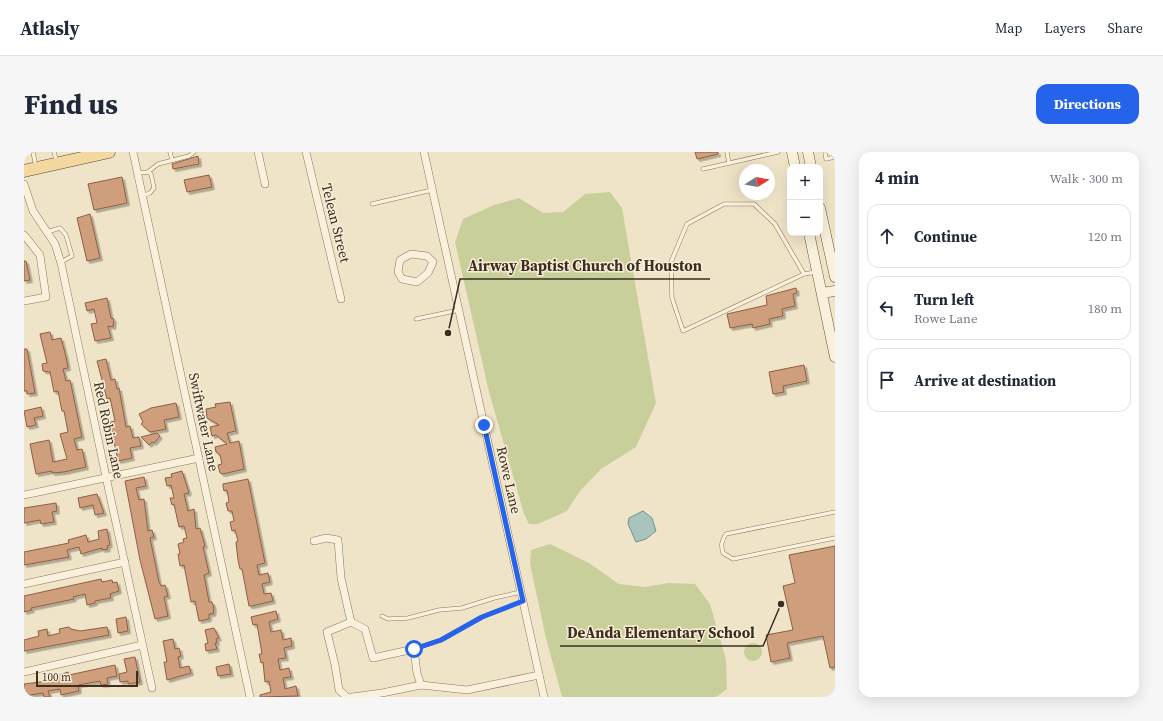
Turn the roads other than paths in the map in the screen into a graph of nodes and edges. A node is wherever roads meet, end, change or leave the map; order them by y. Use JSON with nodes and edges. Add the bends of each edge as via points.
{"nodes":[{"id":1,"x":33,"y":152,"type":"edge"},
{"id":2,"x":105,"y":152,"type":"edge"},
{"id":3,"x":133,"y":152,"type":"edge"},
{"id":4,"x":170,"y":152,"type":"edge"},
{"id":5,"x":194,"y":152,"type":"edge"},
{"id":6,"x":258,"y":152,"type":"edge"},
{"id":7,"x":306,"y":152,"type":"edge"},
{"id":8,"x":424,"y":152,"type":"edge"},
{"id":9,"x":727,"y":152,"type":"edge"},
{"id":10,"x":778,"y":152,"type":"edge"},
{"id":11,"x":792,"y":152,"type":"edge"},
{"id":12,"x":808,"y":152,"type":"edge"},
{"id":13,"x":825,"y":152,"type":"edge"},
{"id":14,"x":76,"y":156,"type":"edge"},
{"id":15,"x":835,"y":157,"type":"edge"},
{"id":16,"x":56,"y":158,"type":"edge"},
{"id":17,"x":172,"y":160,"type":"junction"},
{"id":18,"x":729,"y":163,"type":"junction"},
{"id":19,"x":794,"y":164,"type":"edge"},
{"id":20,"x":810,"y":164,"type":"edge"},
{"id":21,"x":36,"y":168,"type":"junction"},
{"id":22,"x":703,"y":168,"type":"dead end"},
{"id":23,"x":24,"y":171,"type":"edge"},
{"id":24,"x":148,"y":172,"type":"junction"},
{"id":25,"x":137,"y":173,"type":"junction"},
{"id":26,"x":24,"y":184,"type":"edge"},
{"id":27,"x":265,"y":184,"type":"dead end"},
{"id":28,"x":432,"y":190,"type":"junction"},
{"id":29,"x":142,"y":196,"type":"junction"},
{"id":30,"x":372,"y":204,"type":"dead end"},
{"id":31,"x":823,"y":222,"type":"edge"},
{"id":32,"x":47,"y":232,"type":"junction"},
{"id":33,"x":24,"y":234,"type":"edge"},
{"id":34,"x":810,"y":236,"type":"edge"},
{"id":35,"x":448,"y":259,"type":"junction"},
{"id":36,"x":61,"y":262,"type":"junction"},
{"id":37,"x":433,"y":262,"type":"junction"},
{"id":38,"x":817,"y":272,"type":"junction"},
{"id":39,"x":804,"y":274,"type":"junction"},
{"id":40,"x":835,"y":277,"type":"edge"},
{"id":41,"x":835,"y":291,"type":"edge"},
{"id":42,"x":822,"y":293,"type":"junction"},
{"id":43,"x":341,"y":299,"type":"dead end"},
{"id":44,"x":24,"y":301,"type":"edge"},
{"id":45,"x":459,"y":310,"type":"junction"},
{"id":46,"x":416,"y":319,"type":"dead end"},
{"id":47,"x":835,"y":357,"type":"edge"},
{"id":48,"x":199,"y":458,"type":"junction"},
{"id":49,"x":106,"y":478,"type":"junction"},
{"id":50,"x":24,"y":494,"type":"edge"},
{"id":51,"x":835,"y":512,"type":"edge"},
{"id":52,"x":835,"y":538,"type":"edge"},
{"id":53,"x":314,"y":541,"type":"dead end"},
{"id":54,"x":125,"y":562,"type":"junction"},
{"id":55,"x":24,"y":584,"type":"edge"},
{"id":56,"x":521,"y":592,"type":"junction"},
{"id":57,"x":523,"y":601,"type":"junction"},
{"id":58,"x":382,"y":616,"type":"dead end"},
{"id":59,"x":351,"y":622,"type":"junction"},
{"id":60,"x":142,"y":646,"type":"junction"},
{"id":61,"x":414,"y":649,"type":"junction"},
{"id":62,"x":24,"y":672,"type":"edge"},
{"id":63,"x":539,"y":675,"type":"junction"},
{"id":64,"x":421,"y":685,"type":"junction"},
{"id":65,"x":152,"y":688,"type":"dead end"},
{"id":66,"x":250,"y":697,"type":"edge"},
{"id":67,"x":347,"y":697,"type":"edge"},
{"id":68,"x":352,"y":697,"type":"edge"},
{"id":69,"x":544,"y":697,"type":"edge"}],
"edges":[{"from":1,"to":21,"type":"lane"},
{"from":2,"to":14,"type":"main road"},
{"from":3,"to":25,"type":"street","name":"Swiftwater Lane"},
{"from":4,"to":17,"type":"lane"},
{"from":5,"to":17,"type":"lane","via":[[189,156]]},
{"from":6,"to":27,"type":"street"},
{"from":7,"to":43,"type":"street","name":"Telean Street"},
{"from":8,"to":28,"type":"street","name":"Rowe Lane"},
{"from":9,"to":18,"type":"lane"},
{"from":10,"to":18,"type":"lane"},
{"from":11,"to":19,"type":"main road"},
{"from":12,"to":20,"type":"main road"},
{"from":13,"to":15,"type":"lane","via":[[826,159]]},
{"from":14,"to":16,"type":"main road"},
{"from":16,"to":21,"type":"main road"},
{"from":17,"to":24,"type":"lane","via":[[158,164]]},
{"from":18,"to":22,"type":"lane"},
{"from":21,"to":23,"type":"main road"},
{"from":24,"to":25,"type":"lane"},
{"from":24,"to":29,"type":"lane","via":[[151,174],[153,191]]},
{"from":25,"to":29,"type":"street","name":"Swiftwater Lane"},
{"from":26,"to":32,"type":"street","name":"Red Robin Lane","via":[[33,211]]},
{"from":28,"to":30,"type":"lane"},
{"from":28,"to":35,"type":"street","name":"Rowe Lane"},
{"from":29,"to":48,"type":"street","name":"Swiftwater Lane"},
{"from":31,"to":40,"type":"main road"},
{"from":32,"to":36,"type":"street","name":"Red Robin Lane","via":[[55,244]]},
{"from":32,"to":36,"type":"lane","via":[[60,228],[66,235],[72,256]]},
{"from":33,"to":44,"type":"street","via":[[40,255],[46,297]]},
{"from":34,"to":38,"type":"main road"},
{"from":35,"to":37,"type":"street"},
{"from":35,"to":45,"type":"street","name":"Rowe Lane"},
{"from":36,"to":49,"type":"street","name":"Red Robin Lane"},
{"from":37,"to":37,"type":"street","via":[[427,256],[411,254],[400,260],[398,272],[402,280],[417,282],[428,273]]},
{"from":38,"to":39,"type":"lane"},
{"from":38,"to":42,"type":"main road"},
{"from":39,"to":39,"type":"lane","via":[[775,224],[754,204],[724,204],[687,224],[671,262],[672,298],[683,331]]},
{"from":41,"to":42,"type":"main road"},
{"from":42,"to":47,"type":"main road"},
{"from":45,"to":46,"type":"lane"},
{"from":45,"to":56,"type":"street","name":"Rowe Lane"},
{"from":48,"to":49,"type":"street"},
{"from":48,"to":66,"type":"street","name":"Swiftwater Lane"},
{"from":49,"to":50,"type":"street"},
{"from":49,"to":54,"type":"street","name":"Red Robin Lane"},
{"from":51,"to":52,"type":"lane","via":[[726,534],[721,546],[723,553],[733,559]]},
{"from":53,"to":59,"type":"street","via":[[326,538],[338,540],[341,578]]},
{"from":54,"to":55,"type":"street"},
{"from":54,"to":60,"type":"street","name":"Red Robin Lane"},
{"from":56,"to":57,"type":"street","name":"Rowe Lane"},
{"from":56,"to":58,"type":"lane","via":[[462,608],[439,610],[408,618],[388,619]]},
{"from":57,"to":61,"type":"lane","via":[[482,617],[441,640]]},
{"from":57,"to":63,"type":"street","name":"Rowe Lane"},
{"from":59,"to":61,"type":"street","via":[[365,629],[373,658]]},
{"from":59,"to":67,"type":"street","via":[[327,632],[339,690]]},
{"from":60,"to":62,"type":"street"},
{"from":60,"to":65,"type":"street","name":"Red Robin Lane"},
{"from":61,"to":64,"type":"street"},
{"from":63,"to":64,"type":"street","via":[[467,690]]},
{"from":63,"to":69,"type":"street","name":"Rowe Lane"},
{"from":64,"to":68,"type":"street"}]}
